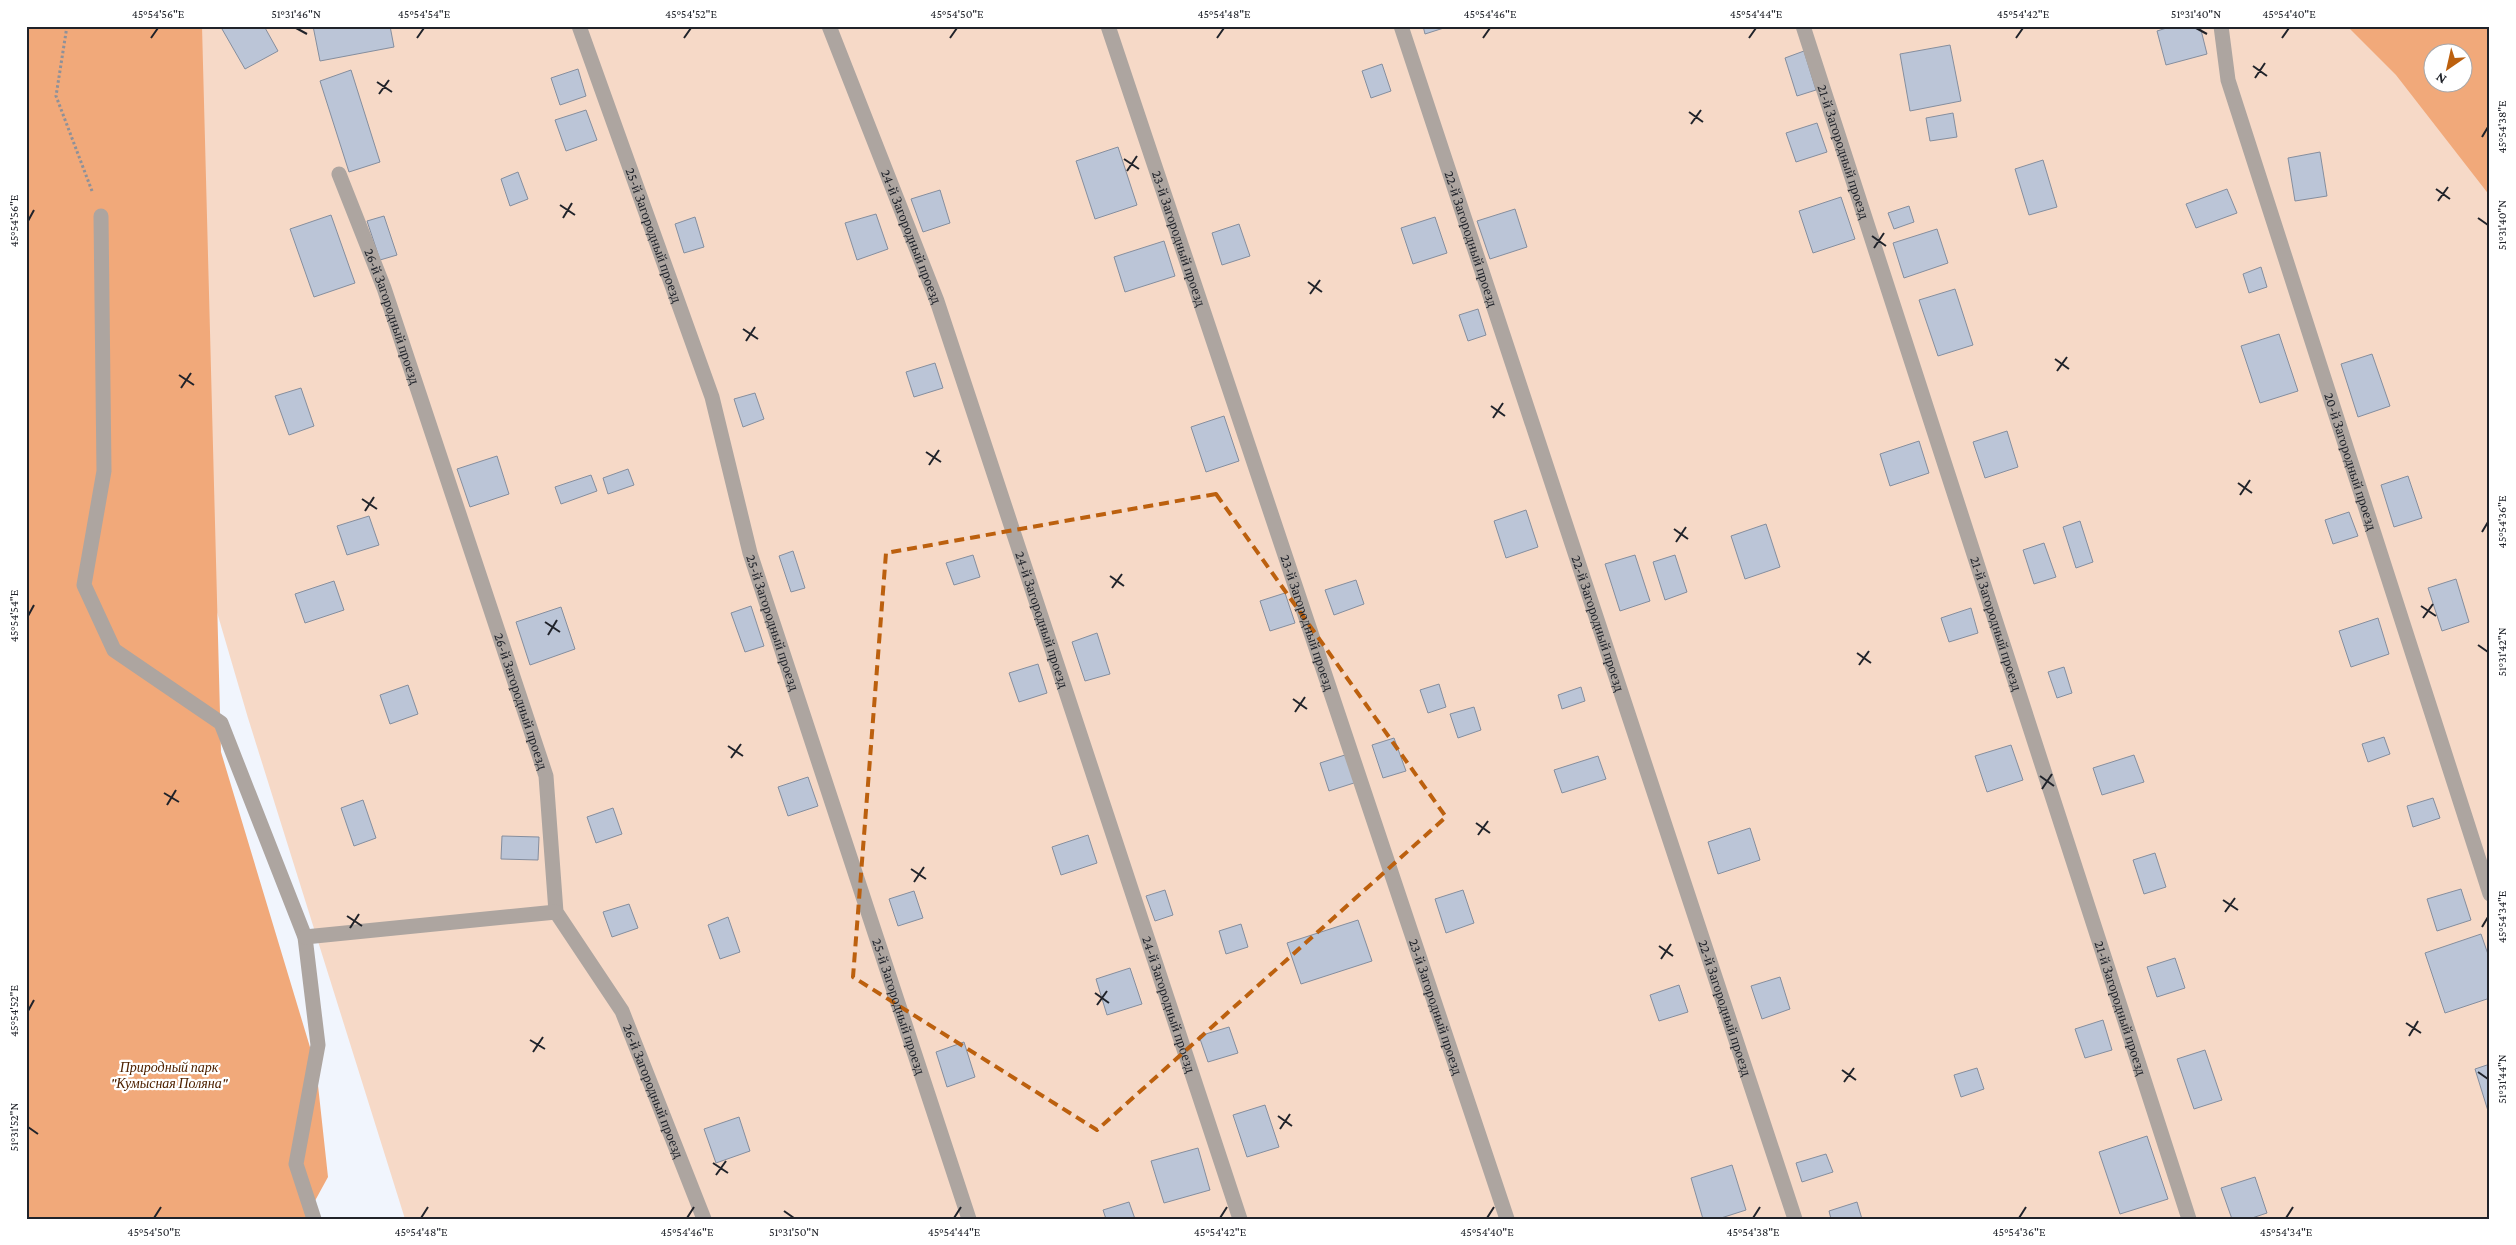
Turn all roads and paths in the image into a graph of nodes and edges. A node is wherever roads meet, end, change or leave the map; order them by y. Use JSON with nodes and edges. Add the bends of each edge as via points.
{"nodes":[{"id":1,"x":67,"y":26,"type":"edge"},
{"id":2,"x":579,"y":26,"type":"edge"},
{"id":3,"x":829,"y":26,"type":"edge"},
{"id":4,"x":1108,"y":26,"type":"edge"},
{"id":5,"x":1401,"y":26,"type":"edge"},
{"id":6,"x":1803,"y":26,"type":"edge"},
{"id":7,"x":2220,"y":26,"type":"edge"},
{"id":8,"x":339,"y":174,"type":"dead end"},
{"id":9,"x":101,"y":216,"type":"joint"},
{"id":10,"x":2490,"y":894,"type":"edge"},
{"id":11,"x":556,"y":912,"type":"junction"},
{"id":12,"x":306,"y":937,"type":"junction"},
{"id":13,"x":314,"y":1219,"type":"edge"},
{"id":14,"x":704,"y":1219,"type":"edge"},
{"id":15,"x":969,"y":1219,"type":"edge"},
{"id":16,"x":1240,"y":1219,"type":"edge"},
{"id":17,"x":1507,"y":1219,"type":"edge"},
{"id":18,"x":1795,"y":1219,"type":"edge"},
{"id":19,"x":2189,"y":1219,"type":"edge"}],
"edges":[{"from":1,"to":9,"type":"path","via":[[56,96]]},
{"from":2,"to":15,"type":"lane","name":"25-й Загородный проезд","via":[[712,397],[750,553]]},
{"from":3,"to":16,"type":"lane","name":"24-й Загородный проезд","via":[[937,301]]},
{"from":4,"to":17,"type":"lane","name":"23-й Загородный проезд"},
{"from":5,"to":18,"type":"lane","name":"22-й Загородный проезд"},
{"from":6,"to":19,"type":"lane","name":"21-й Загородный проезд"},
{"from":7,"to":10,"type":"lane","name":"20-й Загородный проезд","via":[[2228,80]]},
{"from":8,"to":11,"type":"lane","name":"26-й Загородный проезд","via":[[384,288],[546,776]]},
{"from":9,"to":12,"type":"lane","via":[[104,472],[84,585],[114,650],[221,723]]},
{"from":11,"to":12,"type":"lane"},
{"from":11,"to":14,"type":"lane","name":"26-й Загородный проезд","via":[[622,1011]]},
{"from":12,"to":13,"type":"lane","via":[[318,1045],[296,1164]]}]}
